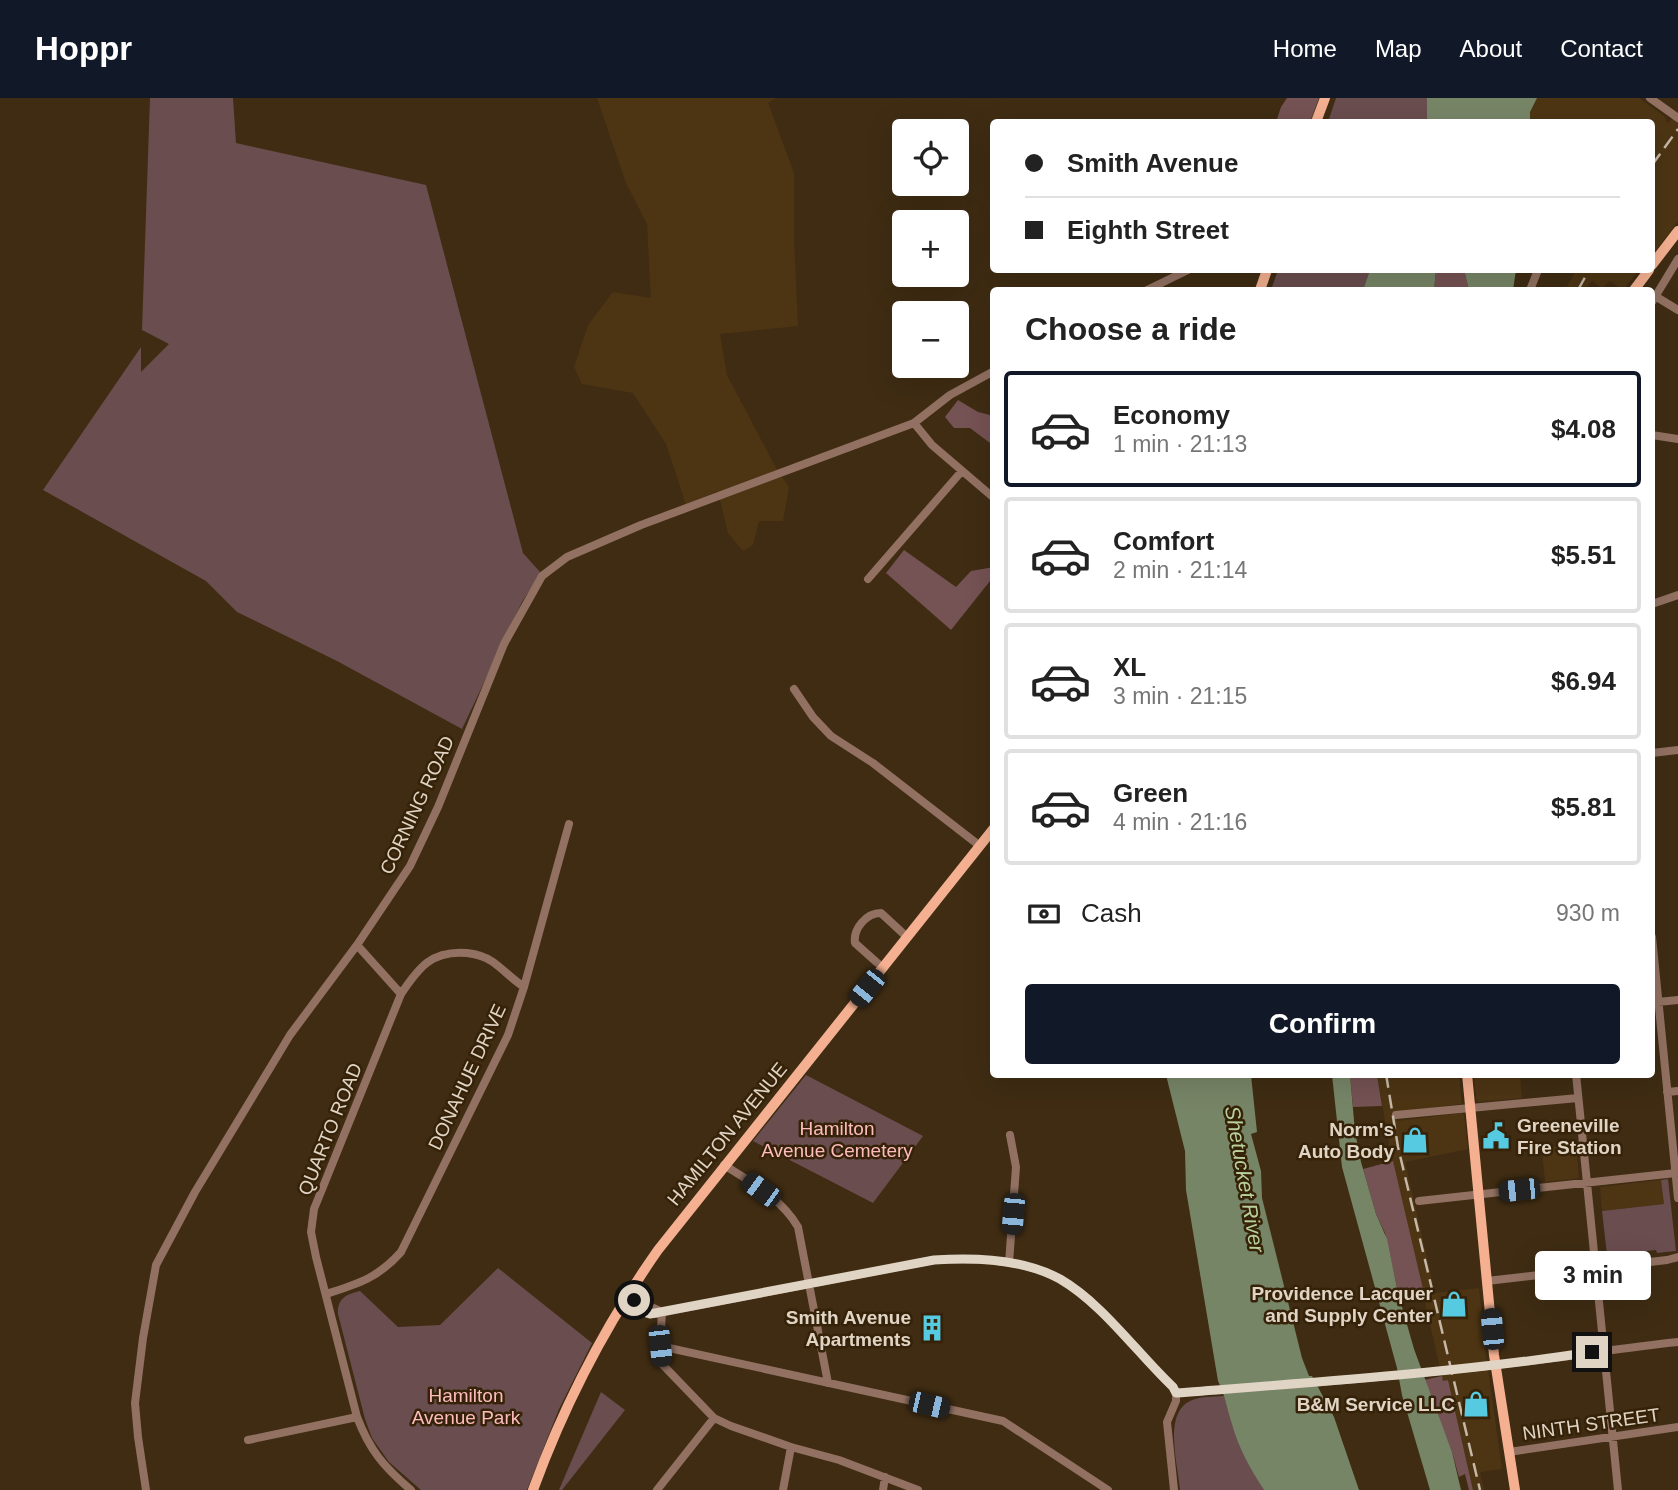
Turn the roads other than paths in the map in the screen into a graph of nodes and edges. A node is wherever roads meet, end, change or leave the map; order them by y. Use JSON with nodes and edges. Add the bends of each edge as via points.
{"nodes":[{"id":1,"x":1325,"y":98,"type":"edge"},
{"id":2,"x":1650,"y":98,"type":"edge"},
{"id":3,"x":1678,"y":118,"type":"edge"},
{"id":4,"x":1317,"y":119,"type":"edge"},
{"id":5,"x":1678,"y":231,"type":"edge"},
{"id":6,"x":1678,"y":259,"type":"edge"},
{"id":7,"x":1655,"y":260,"type":"edge"},
{"id":8,"x":1182,"y":273,"type":"edge"},
{"id":9,"x":1153,"y":287,"type":"edge"},
{"id":10,"x":1655,"y":297,"type":"edge"},
{"id":11,"x":1655,"y":299,"type":"edge"},
{"id":12,"x":1678,"y":310,"type":"edge"},
{"id":13,"x":990,"y":373,"type":"edge"},
{"id":14,"x":914,"y":422,"type":"junction"},
{"id":15,"x":1655,"y":435,"type":"edge"},
{"id":16,"x":1678,"y":439,"type":"edge"},
{"id":17,"x":961,"y":471,"type":"junction"},
{"id":18,"x":990,"y":495,"type":"edge"},
{"id":19,"x":868,"y":579,"type":"dead end"},
{"id":20,"x":1678,"y":595,"type":"edge"},
{"id":21,"x":1655,"y":603,"type":"edge"},
{"id":22,"x":793,"y":689,"type":"dead end"},
{"id":23,"x":1678,"y":750,"type":"edge"},
{"id":24,"x":1655,"y":753,"type":"edge"},
{"id":25,"x":569,"y":824,"type":"dead end"},
{"id":26,"x":990,"y":834,"type":"edge"},
{"id":27,"x":981,"y":846,"type":"junction"},
{"id":28,"x":907,"y":937,"type":"junction"},
{"id":29,"x":357,"y":945,"type":"junction"},
{"id":30,"x":883,"y":968,"type":"junction"},
{"id":31,"x":524,"y":986,"type":"junction"},
{"id":32,"x":1655,"y":992,"type":"edge"},
{"id":33,"x":401,"y":994,"type":"junction"},
{"id":34,"x":1678,"y":1000,"type":"edge"},
{"id":35,"x":1658,"y":1002,"type":"junction"},
{"id":36,"x":1656,"y":1018,"type":"edge"},
{"id":37,"x":1467,"y":1078,"type":"edge"},
{"id":38,"x":1576,"y":1078,"type":"edge"},
{"id":39,"x":1678,"y":1091,"type":"edge"},
{"id":40,"x":1667,"y":1092,"type":"junction"},
{"id":41,"x":1578,"y":1098,"type":"junction"},
{"id":42,"x":1470,"y":1108,"type":"junction"},
{"id":43,"x":1396,"y":1115,"type":"dead end"},
{"id":44,"x":1010,"y":1135,"type":"dead end"},
{"id":45,"x":724,"y":1165,"type":"junction"},
{"id":46,"x":1675,"y":1173,"type":"junction"},
{"id":47,"x":1587,"y":1183,"type":"junction"},
{"id":48,"x":1479,"y":1194,"type":"junction"},
{"id":49,"x":1678,"y":1197,"type":"edge"},
{"id":50,"x":1419,"y":1201,"type":"dead end"},
{"id":51,"x":1678,"y":1257,"type":"edge"},
{"id":52,"x":1009,"y":1263,"type":"junction"},
{"id":53,"x":1596,"y":1268,"type":"junction"},
{"id":54,"x":1487,"y":1281,"type":"junction"},
{"id":55,"x":809,"y":1282,"type":"junction"},
{"id":56,"x":326,"y":1294,"type":"junction"},
{"id":57,"x":623,"y":1302,"type":"junction"},
{"id":58,"x":662,"y":1311,"type":"junction"},
{"id":59,"x":1678,"y":1342,"type":"edge"},
{"id":60,"x":660,"y":1346,"type":"junction"},
{"id":61,"x":1604,"y":1350,"type":"junction"},
{"id":62,"x":1496,"y":1365,"type":"junction"},
{"id":63,"x":828,"y":1382,"type":"junction"},
{"id":64,"x":1176,"y":1393,"type":"junction"},
{"id":65,"x":357,"y":1417,"type":"junction"},
{"id":66,"x":715,"y":1418,"type":"junction"},
{"id":67,"x":1678,"y":1427,"type":"edge"},
{"id":68,"x":1612,"y":1436,"type":"junction"},
{"id":69,"x":248,"y":1440,"type":"dead end"},
{"id":70,"x":791,"y":1447,"type":"junction"},
{"id":71,"x":1509,"y":1452,"type":"junction"},
{"id":72,"x":885,"y":1477,"type":"junction"},
{"id":73,"x":146,"y":1490,"type":"edge"},
{"id":74,"x":411,"y":1490,"type":"edge"},
{"id":75,"x":533,"y":1490,"type":"edge"},
{"id":76,"x":657,"y":1490,"type":"edge"},
{"id":77,"x":783,"y":1490,"type":"edge"},
{"id":78,"x":883,"y":1490,"type":"edge"},
{"id":79,"x":918,"y":1490,"type":"edge"},
{"id":80,"x":1108,"y":1490,"type":"edge"},
{"id":81,"x":1174,"y":1490,"type":"edge"},
{"id":82,"x":1515,"y":1490,"type":"edge"},
{"id":83,"x":1618,"y":1490,"type":"edge"}],
"edges":[{"from":1,"to":4,"type":"main road"},
{"from":2,"to":3,"type":"street"},
{"from":5,"to":7,"type":"main road"},
{"from":6,"to":10,"type":"street"},
{"from":8,"to":9,"type":"street"},
{"from":11,"to":12,"type":"street"},
{"from":13,"to":14,"type":"street","name":"CORNING ROAD"},
{"from":14,"to":17,"type":"street"},
{"from":14,"to":29,"type":"street","name":"CORNING ROAD","via":[[641,525],[567,557],[542,576],[504,644],[410,866]]},
{"from":15,"to":16,"type":"street"},
{"from":17,"to":18,"type":"street"},
{"from":17,"to":19,"type":"street"},
{"from":20,"to":21,"type":"street"},
{"from":22,"to":27,"type":"street","via":[[831,736]]},
{"from":23,"to":24,"type":"street"},
{"from":25,"to":31,"type":"street","name":"DONAHUE DRIVE"},
{"from":26,"to":27,"type":"main road","name":"HAMILTON AVENUE"},
{"from":27,"to":28,"type":"main road","name":"HAMILTON AVENUE"},
{"from":28,"to":30,"type":"main road","name":"HAMILTON AVENUE"},
{"from":28,"to":30,"type":"street","via":[[881,913],[860,925],[855,943]]},
{"from":29,"to":33,"type":"street"},
{"from":29,"to":73,"type":"street","name":"CORNING ROAD","via":[[290,1035],[156,1265],[135,1403]]},
{"from":30,"to":45,"type":"main road","name":"HAMILTON AVENUE"},
{"from":31,"to":33,"type":"street","name":"QUARTO ROAD","via":[[492,961],[451,952],[428,960]]},
{"from":31,"to":56,"type":"street","name":"DONAHUE DRIVE","via":[[508,1035],[401,1252],[367,1281]]},
{"from":32,"to":35,"type":"street"},
{"from":33,"to":56,"type":"street","name":"QUARTO ROAD","via":[[314,1209],[311,1232]]},
{"from":34,"to":35,"type":"street"},
{"from":35,"to":36,"type":"street"},
{"from":36,"to":40,"type":"street"},
{"from":37,"to":42,"type":"main road"},
{"from":38,"to":41,"type":"street"},
{"from":39,"to":40,"type":"street"},
{"from":40,"to":46,"type":"street"},
{"from":41,"to":42,"type":"street"},
{"from":41,"to":47,"type":"street"},
{"from":42,"to":43,"type":"street"},
{"from":42,"to":48,"type":"main road"},
{"from":44,"to":52,"type":"street","via":[[1016,1167]]},
{"from":45,"to":55,"type":"street","via":[[790,1213],[798,1227]]},
{"from":45,"to":57,"type":"main road","name":"HAMILTON AVENUE"},
{"from":46,"to":47,"type":"street"},
{"from":46,"to":49,"type":"street"},
{"from":47,"to":48,"type":"street"},
{"from":47,"to":53,"type":"street"},
{"from":48,"to":50,"type":"street"},
{"from":48,"to":54,"type":"main road"},
{"from":51,"to":53,"type":"street"},
{"from":52,"to":55,"type":"street","via":[[934,1260]]},
{"from":52,"to":64,"type":"street","via":[[1049,1274],[1071,1287]]},
{"from":53,"to":54,"type":"street"},
{"from":53,"to":61,"type":"street"},
{"from":54,"to":62,"type":"main road"},
{"from":55,"to":58,"type":"street"},
{"from":55,"to":63,"type":"street"},
{"from":56,"to":65,"type":"street","name":"QUARTO ROAD"},
{"from":57,"to":58,"type":"street","via":[[646,1313]]},
{"from":57,"to":75,"type":"main road","name":"HAMILTON AVENUE","via":[[564,1413]]},
{"from":58,"to":60,"type":"street"},
{"from":59,"to":61,"type":"street"},
{"from":60,"to":63,"type":"street"},
{"from":60,"to":66,"type":"street","via":[[662,1363]]},
{"from":61,"to":62,"type":"street"},
{"from":61,"to":68,"type":"street"},
{"from":62,"to":64,"type":"street"},
{"from":62,"to":71,"type":"main road"},
{"from":63,"to":80,"type":"street","via":[[1003,1421]]},
{"from":64,"to":81,"type":"street","via":[[1167,1422]]},
{"from":65,"to":69,"type":"street"},
{"from":65,"to":74,"type":"street","name":"QUARTO ROAD","via":[[376,1457]]},
{"from":66,"to":70,"type":"street"},
{"from":66,"to":76,"type":"street"},
{"from":67,"to":68,"type":"street","name":"NINTH STREET"},
{"from":68,"to":71,"type":"street","name":"NINTH STREET"},
{"from":68,"to":83,"type":"street"},
{"from":70,"to":72,"type":"street"},
{"from":70,"to":77,"type":"street"},
{"from":71,"to":82,"type":"main road"},
{"from":72,"to":78,"type":"street"},
{"from":72,"to":79,"type":"street"}]}
